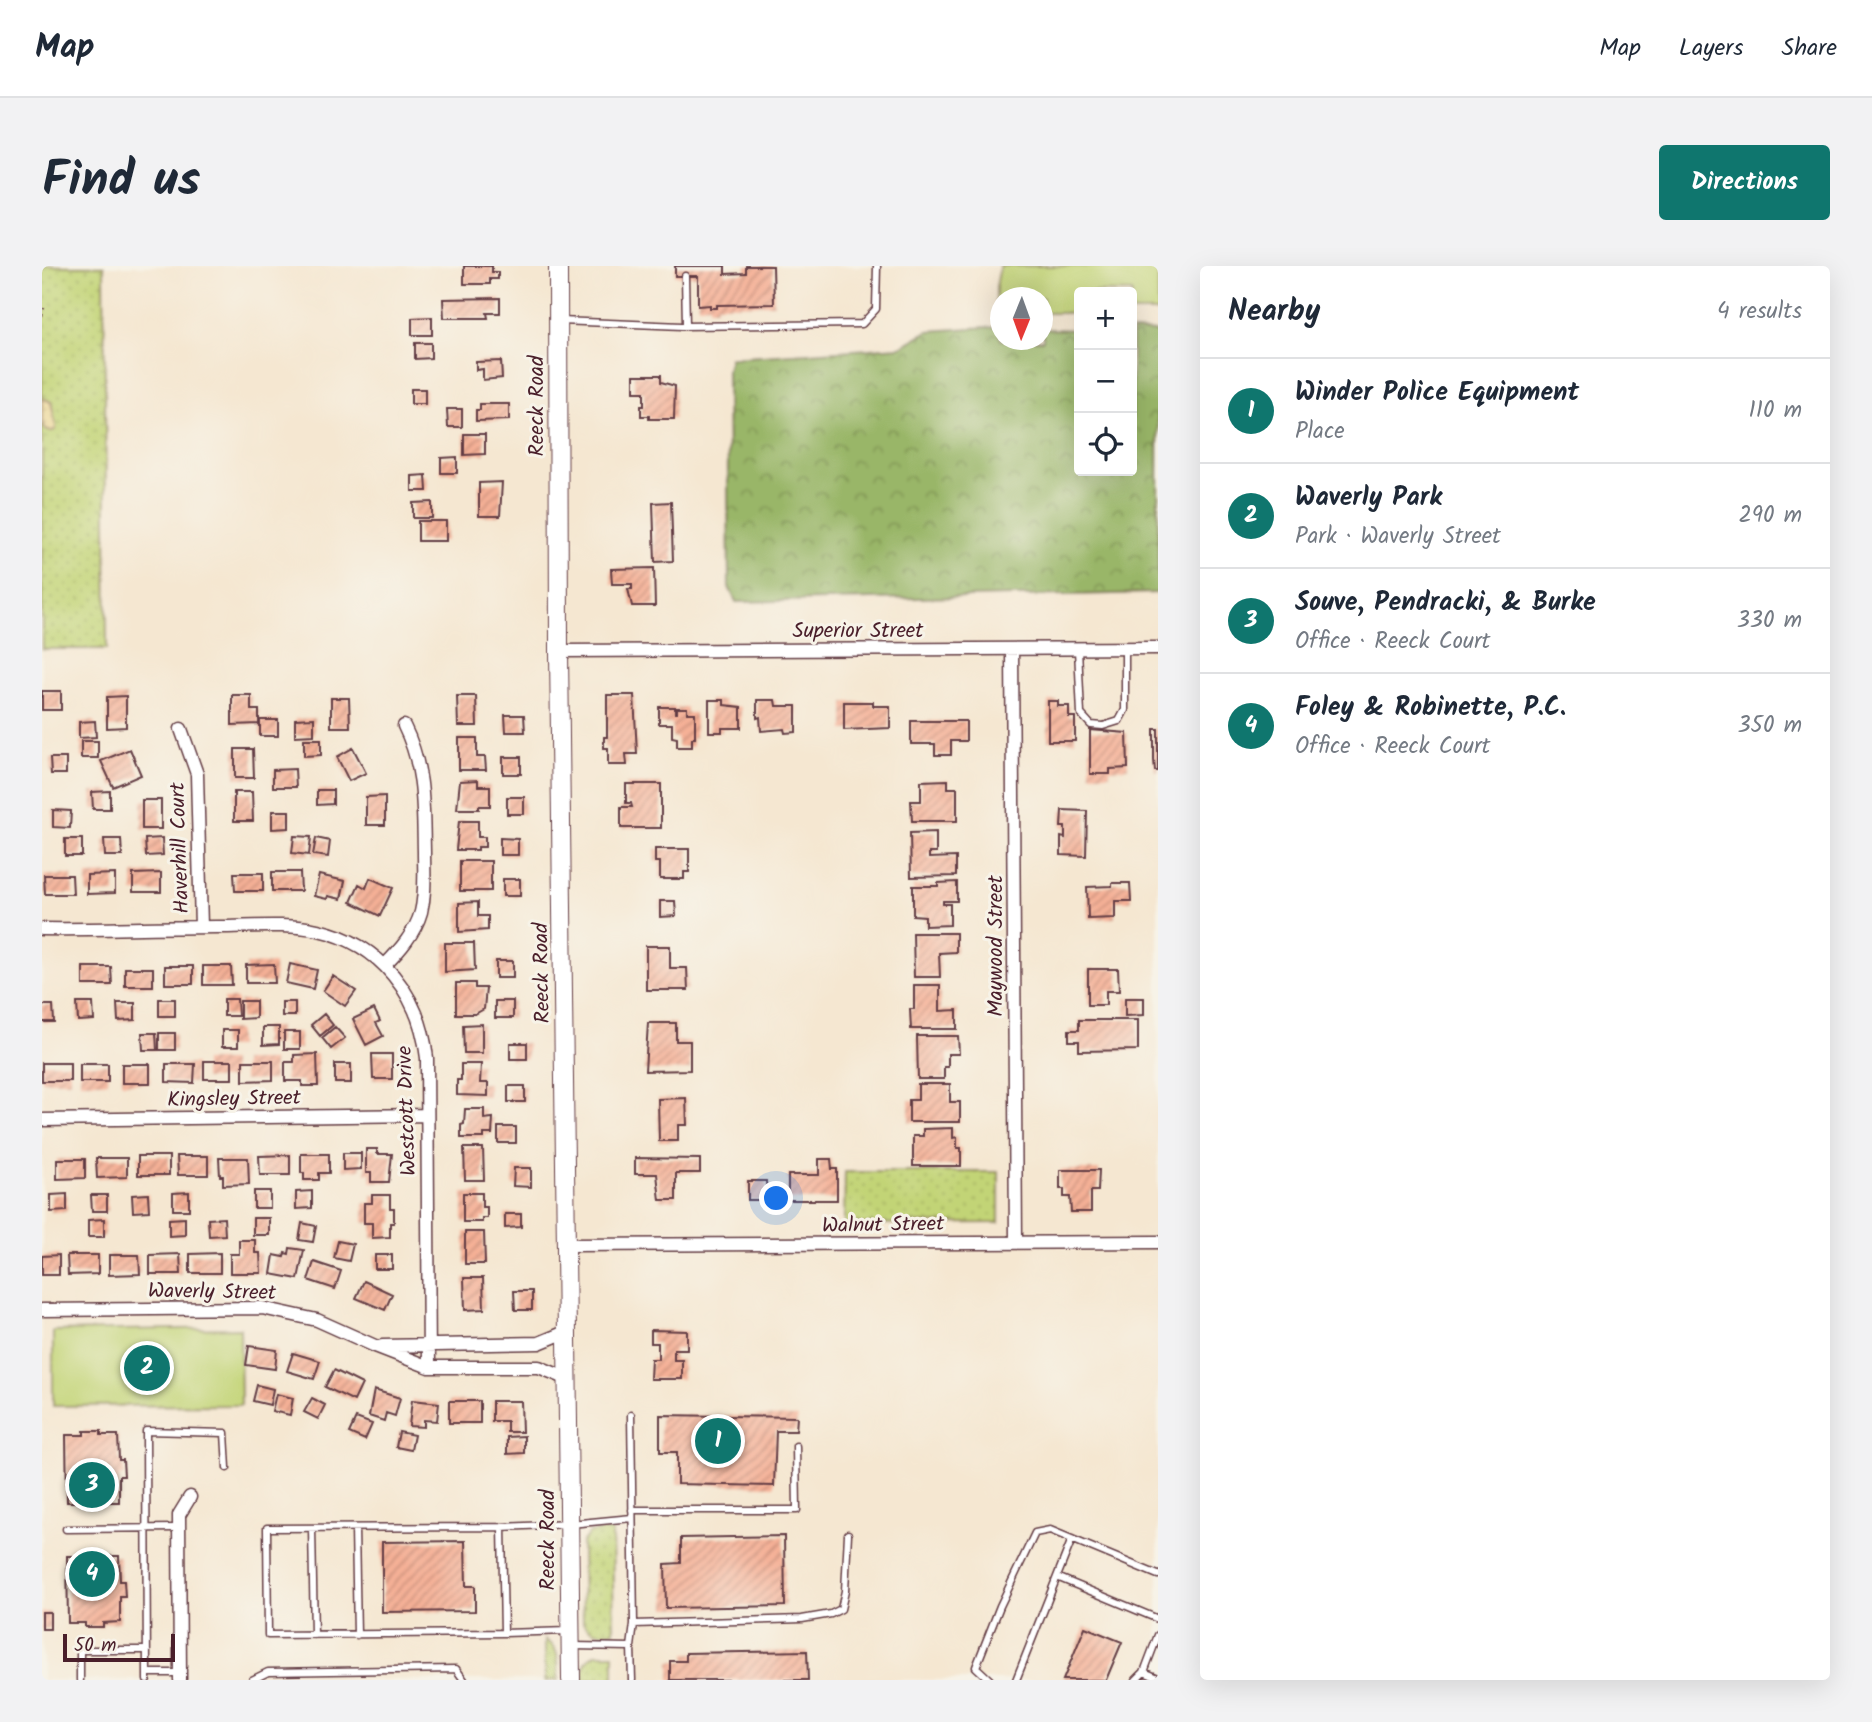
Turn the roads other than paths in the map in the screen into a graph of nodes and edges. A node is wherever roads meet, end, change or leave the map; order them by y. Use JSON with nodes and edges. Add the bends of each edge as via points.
{"nodes":[{"id":1,"x":558,"y":266,"type":"edge"},
{"id":2,"x":877,"y":266,"type":"edge"},
{"id":3,"x":685,"y":276,"type":"dead end"},
{"id":4,"x":558,"y":321,"type":"junction"},
{"id":5,"x":686,"y":325,"type":"junction"},
{"id":6,"x":1158,"y":648,"type":"edge"},
{"id":7,"x":1012,"y":649,"type":"junction"},
{"id":8,"x":1078,"y":649,"type":"junction"},
{"id":9,"x":1125,"y":649,"type":"junction"},
{"id":10,"x":559,"y":651,"type":"junction"},
{"id":11,"x":404,"y":726,"type":"dead end"},
{"id":12,"x":181,"y":729,"type":"dead end"},
{"id":13,"x":201,"y":927,"type":"junction"},
{"id":14,"x":42,"y":929,"type":"edge"},
{"id":15,"x":385,"y":965,"type":"junction"},
{"id":16,"x":427,"y":1115,"type":"junction"},
{"id":17,"x":42,"y":1120,"type":"edge"},
{"id":18,"x":1016,"y":1242,"type":"junction"},
{"id":19,"x":1158,"y":1242,"type":"edge"},
{"id":20,"x":567,"y":1245,"type":"junction"},
{"id":21,"x":42,"y":1310,"type":"edge"},
{"id":22,"x":568,"y":1331,"type":"junction"},
{"id":23,"x":429,"y":1344,"type":"junction"},
{"id":24,"x":375,"y":1346,"type":"junction"},
{"id":25,"x":429,"y":1367,"type":"junction"},
{"id":26,"x":568,"y":1379,"type":"junction"},
{"id":27,"x":631,"y":1415,"type":"dead end"},
{"id":28,"x":796,"y":1446,"type":"dead end"},
{"id":29,"x":226,"y":1468,"type":"dead end"},
{"id":30,"x":190,"y":1497,"type":"dead end"},
{"id":31,"x":632,"y":1514,"type":"junction"},
{"id":32,"x":570,"y":1524,"type":"junction"},
{"id":33,"x":502,"y":1527,"type":"junction"},
{"id":34,"x":146,"y":1528,"type":"junction"},
{"id":35,"x":179,"y":1528,"type":"junction"},
{"id":36,"x":312,"y":1528,"type":"junction"},
{"id":37,"x":355,"y":1528,"type":"junction"},
{"id":38,"x":66,"y":1529,"type":"dead end"},
{"id":39,"x":848,"y":1534,"type":"dead end"},
{"id":40,"x":1072,"y":1539,"type":"junction"},
{"id":41,"x":1158,"y":1575,"type":"edge"},
{"id":42,"x":1057,"y":1577,"type":"junction"},
{"id":43,"x":1158,"y":1619,"type":"edge"},
{"id":44,"x":634,"y":1625,"type":"junction"},
{"id":45,"x":504,"y":1633,"type":"junction"},
{"id":46,"x":357,"y":1634,"type":"junction"},
{"id":47,"x":314,"y":1635,"type":"junction"},
{"id":48,"x":1158,"y":1635,"type":"edge"},
{"id":49,"x":571,"y":1639,"type":"junction"},
{"id":50,"x":631,"y":1647,"type":"junction"},
{"id":51,"x":147,"y":1650,"type":"junction"},
{"id":52,"x":1144,"y":1672,"type":"junction"},
{"id":53,"x":147,"y":1676,"type":"edge"},
{"id":54,"x":180,"y":1676,"type":"edge"},
{"id":55,"x":1158,"y":1678,"type":"edge"},
{"id":56,"x":80,"y":1680,"type":"edge"},
{"id":57,"x":253,"y":1680,"type":"edge"},
{"id":58,"x":464,"y":1680,"type":"edge"},
{"id":59,"x":571,"y":1680,"type":"edge"},
{"id":60,"x":632,"y":1680,"type":"edge"},
{"id":61,"x":990,"y":1680,"type":"edge"},
{"id":62,"x":1016,"y":1680,"type":"edge"},
{"id":63,"x":1136,"y":1680,"type":"edge"}],
"edges":[{"from":1,"to":4,"type":"street","name":"Reeck Road"},
{"from":2,"to":5,"type":"lane","via":[[876,309],[862,324]]},
{"from":3,"to":5,"type":"lane"},
{"from":4,"to":5,"type":"lane"},
{"from":4,"to":10,"type":"street","name":"Reeck Road"},
{"from":6,"to":9,"type":"street","name":"Superior Street"},
{"from":7,"to":8,"type":"street","name":"Superior Street"},
{"from":7,"to":10,"type":"street","name":"Superior Street"},
{"from":7,"to":18,"type":"street","name":"Maywood Street"},
{"from":8,"to":9,"type":"street","name":"Superior Street"},
{"from":8,"to":9,"type":"lane","via":[[1081,714],[1091,725],[1103,726],[1119,722],[1125,710]]},
{"from":10,"to":20,"type":"street","name":"Reeck Road"},
{"from":11,"to":15,"type":"street","via":[[423,785],[424,894],[413,931]]},
{"from":12,"to":13,"type":"street","name":"Haverhill Court","via":[[197,774]]},
{"from":13,"to":14,"type":"street","name":"Westcott Drive"},
{"from":13,"to":15,"type":"street","name":"Westcott Drive","via":[[317,930],[369,950]]},
{"from":15,"to":16,"type":"street","name":"Westcott Drive","via":[[408,995],[422,1028]]},
{"from":16,"to":17,"type":"street","name":"Kingsley Street"},
{"from":16,"to":23,"type":"street","name":"Westcott Drive"},
{"from":18,"to":19,"type":"street","name":"Walnut Street"},
{"from":18,"to":20,"type":"street","name":"Walnut Street"},
{"from":20,"to":22,"type":"street","name":"Reeck Road"},
{"from":21,"to":24,"type":"street","name":"Waverly Street","via":[[262,1308],[317,1320]]},
{"from":22,"to":23,"type":"street","name":"Waverly Street","via":[[539,1343]]},
{"from":22,"to":26,"type":"street","name":"Reeck Road"},
{"from":23,"to":24,"type":"street","name":"Waverly Street"},
{"from":23,"to":25,"type":"street","name":"Westcott Drive"},
{"from":24,"to":25,"type":"street","name":"Waverly Street"},
{"from":25,"to":26,"type":"street","name":"Waverly Street","via":[[539,1367]]},
{"from":26,"to":32,"type":"street","name":"Reeck Road"},
{"from":27,"to":31,"type":"lane"},
{"from":28,"to":31,"type":"lane","via":[[797,1510]]},
{"from":29,"to":34,"type":"lane","via":[[225,1433],[146,1431]]},
{"from":30,"to":35,"type":"street","via":[[179,1515]]},
{"from":31,"to":32,"type":"lane"},
{"from":31,"to":44,"type":"lane"},
{"from":32,"to":33,"type":"lane"},
{"from":32,"to":49,"type":"street","name":"Reeck Road"},
{"from":33,"to":37,"type":"lane"},
{"from":33,"to":45,"type":"lane"},
{"from":34,"to":35,"type":"lane"},
{"from":34,"to":38,"type":"lane"},
{"from":34,"to":51,"type":"lane"},
{"from":35,"to":54,"type":"street"},
{"from":36,"to":37,"type":"lane"},
{"from":36,"to":47,"type":"lane"},
{"from":36,"to":47,"type":"lane","via":[[267,1528],[268,1635]]},
{"from":37,"to":46,"type":"lane"},
{"from":39,"to":44,"type":"lane","via":[[845,1591],[841,1609],[831,1614]]},
{"from":40,"to":41,"type":"lane"},
{"from":40,"to":42,"type":"lane"},
{"from":40,"to":61,"type":"lane","via":[[1050,1530],[1035,1533],[1028,1543],[976,1667]]},
{"from":42,"to":43,"type":"lane"},
{"from":42,"to":62,"type":"lane"},
{"from":44,"to":50,"type":"lane"},
{"from":45,"to":46,"type":"lane"},
{"from":45,"to":49,"type":"lane"},
{"from":46,"to":47,"type":"lane"},
{"from":48,"to":52,"type":"lane"},
{"from":49,"to":50,"type":"lane"},
{"from":49,"to":59,"type":"street","name":"Reeck Road"},
{"from":50,"to":60,"type":"lane"},
{"from":51,"to":53,"type":"lane"},
{"from":51,"to":56,"type":"lane","via":[[80,1650]]},
{"from":52,"to":55,"type":"lane"},
{"from":52,"to":63,"type":"lane"},
{"from":53,"to":54,"type":"lane"},
{"from":57,"to":58,"type":"lane","via":[[268,1672],[456,1669]]}]}
